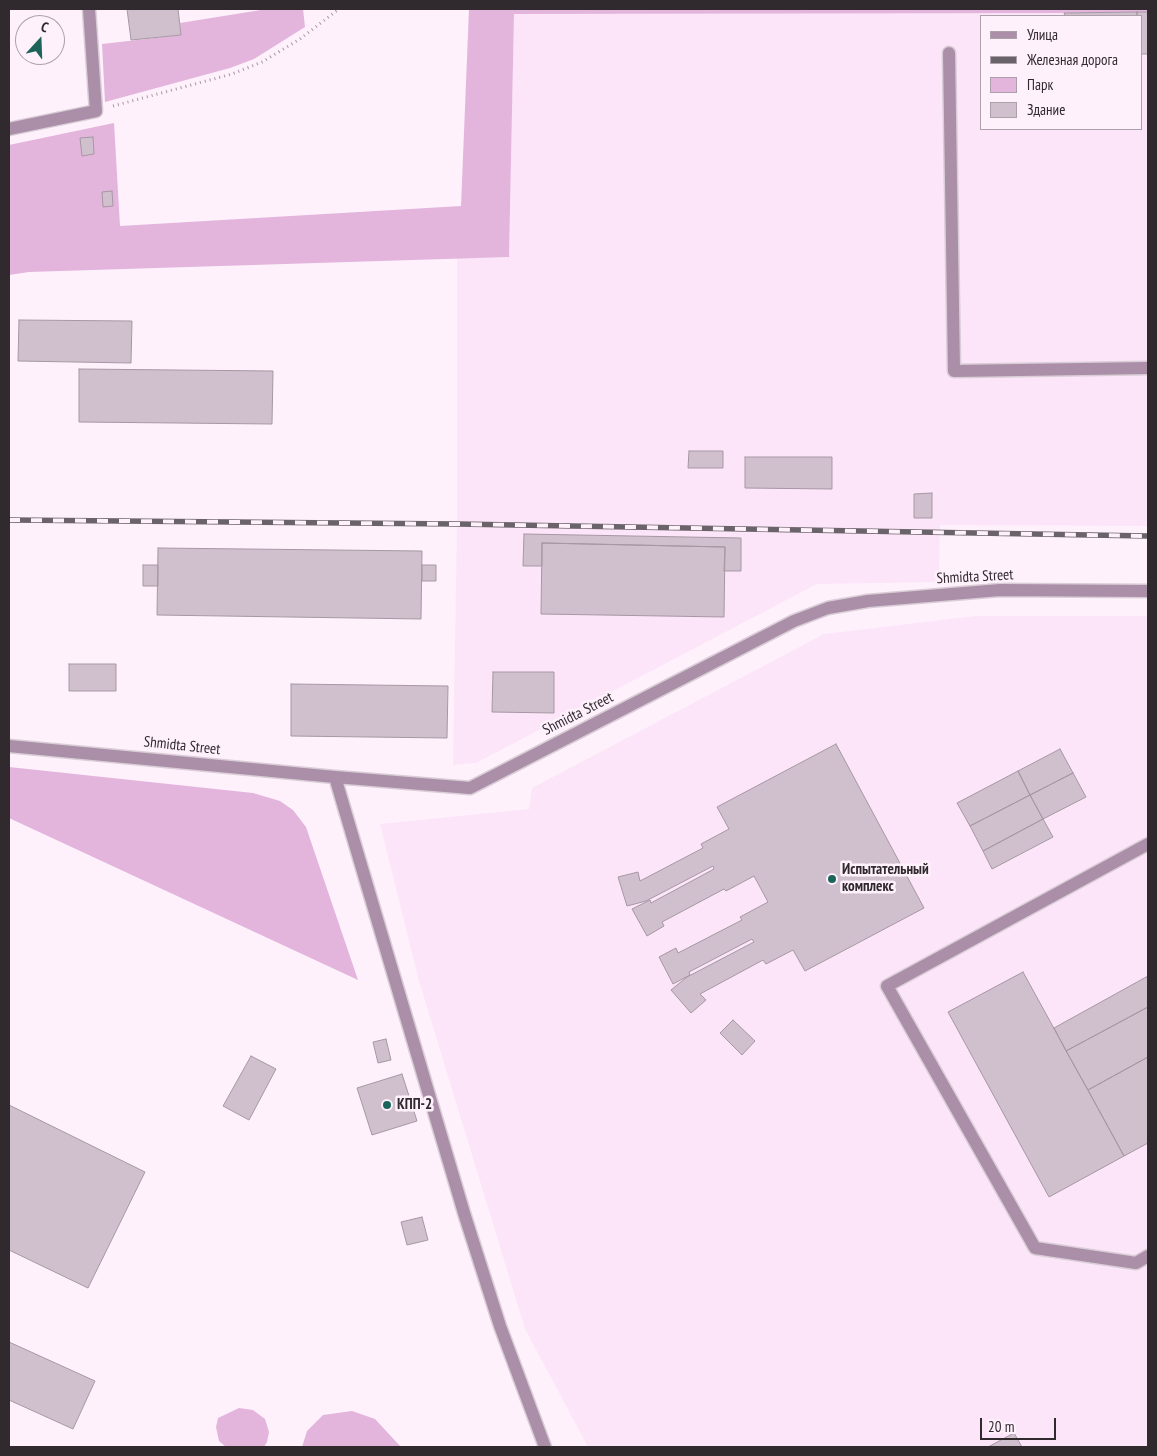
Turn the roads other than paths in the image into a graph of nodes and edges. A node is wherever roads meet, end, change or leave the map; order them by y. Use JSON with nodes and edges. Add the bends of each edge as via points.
{"nodes":[{"id":1,"x":90,"y":9,"type":"edge"},
{"id":2,"x":949,"y":53,"type":"dead end"},
{"id":3,"x":9,"y":129,"type":"edge"},
{"id":4,"x":1148,"y":368,"type":"edge"},
{"id":5,"x":1148,"y":591,"type":"edge"},
{"id":6,"x":9,"y":746,"type":"edge"},
{"id":7,"x":335,"y":777,"type":"junction"},
{"id":8,"x":1148,"y":844,"type":"edge"},
{"id":9,"x":1148,"y":1256,"type":"edge"},
{"id":10,"x":545,"y":1447,"type":"edge"}],
"edges":[{"from":1,"to":3,"type":"street","via":[[96,111]]},
{"from":2,"to":4,"type":"street","via":[[954,371]]},
{"from":5,"to":7,"type":"street","name":"Shmidta Street","via":[[1000,590],[868,601],[828,608],[794,621],[470,788]]},
{"from":6,"to":7,"type":"street","name":"Shmidta Street"},
{"from":7,"to":10,"type":"street","via":[[464,1213],[500,1326]]},
{"from":8,"to":9,"type":"street","via":[[887,986],[1034,1248],[1136,1263]]}]}
